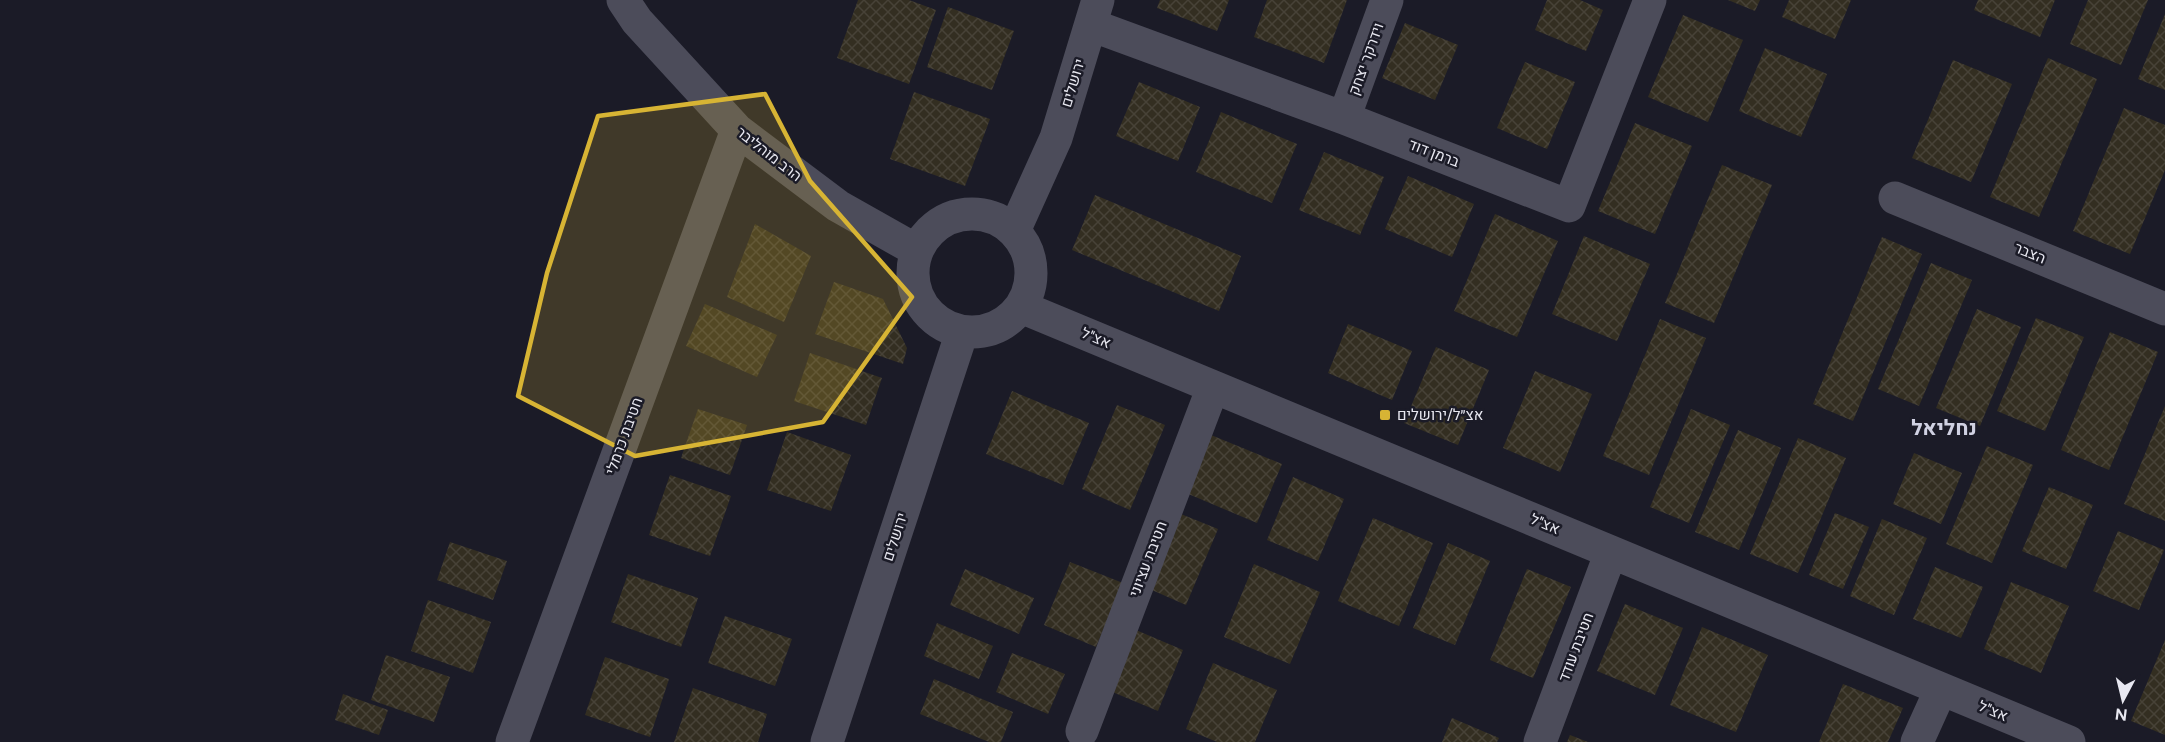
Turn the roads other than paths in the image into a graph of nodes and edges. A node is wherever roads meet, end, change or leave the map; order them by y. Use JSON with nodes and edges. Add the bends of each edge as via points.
{"nodes":[{"id":1,"x":623,"y":0,"type":"edge"},
{"id":2,"x":1387,"y":0,"type":"edge"},
{"id":3,"x":1650,"y":0,"type":"edge"},
{"id":4,"x":1095,"y":12,"type":"edge"},
{"id":5,"x":1344,"y":118,"type":"junction"},
{"id":6,"x":737,"y":130,"type":"junction"},
{"id":7,"x":1895,"y":198,"type":"dead end"},
{"id":8,"x":1014,"y":231,"type":"junction"},
{"id":9,"x":916,"y":250,"type":"junction"},
{"id":10,"x":1021,"y":307,"type":"junction"},
{"id":11,"x":2165,"y":309,"type":"edge"},
{"id":12,"x":962,"y":332,"type":"junction"},
{"id":13,"x":1213,"y":387,"type":"junction"},
{"id":14,"x":1611,"y":552,"type":"junction"},
{"id":15,"x":1941,"y":689,"type":"junction"},
{"id":16,"x":1082,"y":731,"type":"dead end"},
{"id":17,"x":512,"y":742,"type":"edge"},
{"id":18,"x":827,"y":742,"type":"edge"},
{"id":19,"x":1540,"y":742,"type":"edge"},
{"id":20,"x":1917,"y":742,"type":"edge"},
{"id":21,"x":2069,"y":742,"type":"edge"}],
"edges":[{"from":1,"to":6,"type":"street","name":"הרב מוהליבר","via":[[637,21]]},
{"from":2,"to":5,"type":"street","name":"וידרקר יצחק"},
{"from":3,"to":5,"type":"street","name":"ברמן דוד","via":[[1569,206]]},
{"from":4,"to":5,"type":"street","name":"ברמן דוד"},
{"from":4,"to":8,"type":"street","name":"ירושלים","via":[[1056,138]]},
{"from":6,"to":9,"type":"street","name":"הרב מוהליבר","via":[[838,206]]},
{"from":6,"to":17,"type":"street","name":"חטיבת כרמלי"},
{"from":7,"to":11,"type":"street","name":"הצבר"},
{"from":8,"to":9,"type":"street","via":[[998,219],[980,213],[960,214],[942,221],[926,234]]},
{"from":8,"to":10,"type":"street","via":[[1026,248],[1031,267],[1030,288]]},
{"from":9,"to":12,"type":"street","via":[[913,285],[920,302],[931,316]]},
{"from":10,"to":12,"type":"street","via":[[995,328]]},
{"from":10,"to":13,"type":"street","name":"אצ\"ל"},
{"from":12,"to":18,"type":"street","name":"ירושלים"},
{"from":13,"to":14,"type":"street","name":"אצ\"ל"},
{"from":13,"to":16,"type":"street","name":"חטיבת עציוני"},
{"from":14,"to":15,"type":"street","name":"אצ\"ל"},
{"from":14,"to":19,"type":"street","name":"חטיבת עודד"},
{"from":15,"to":20,"type":"street"},
{"from":15,"to":21,"type":"street","name":"אצ\"ל"}]}
